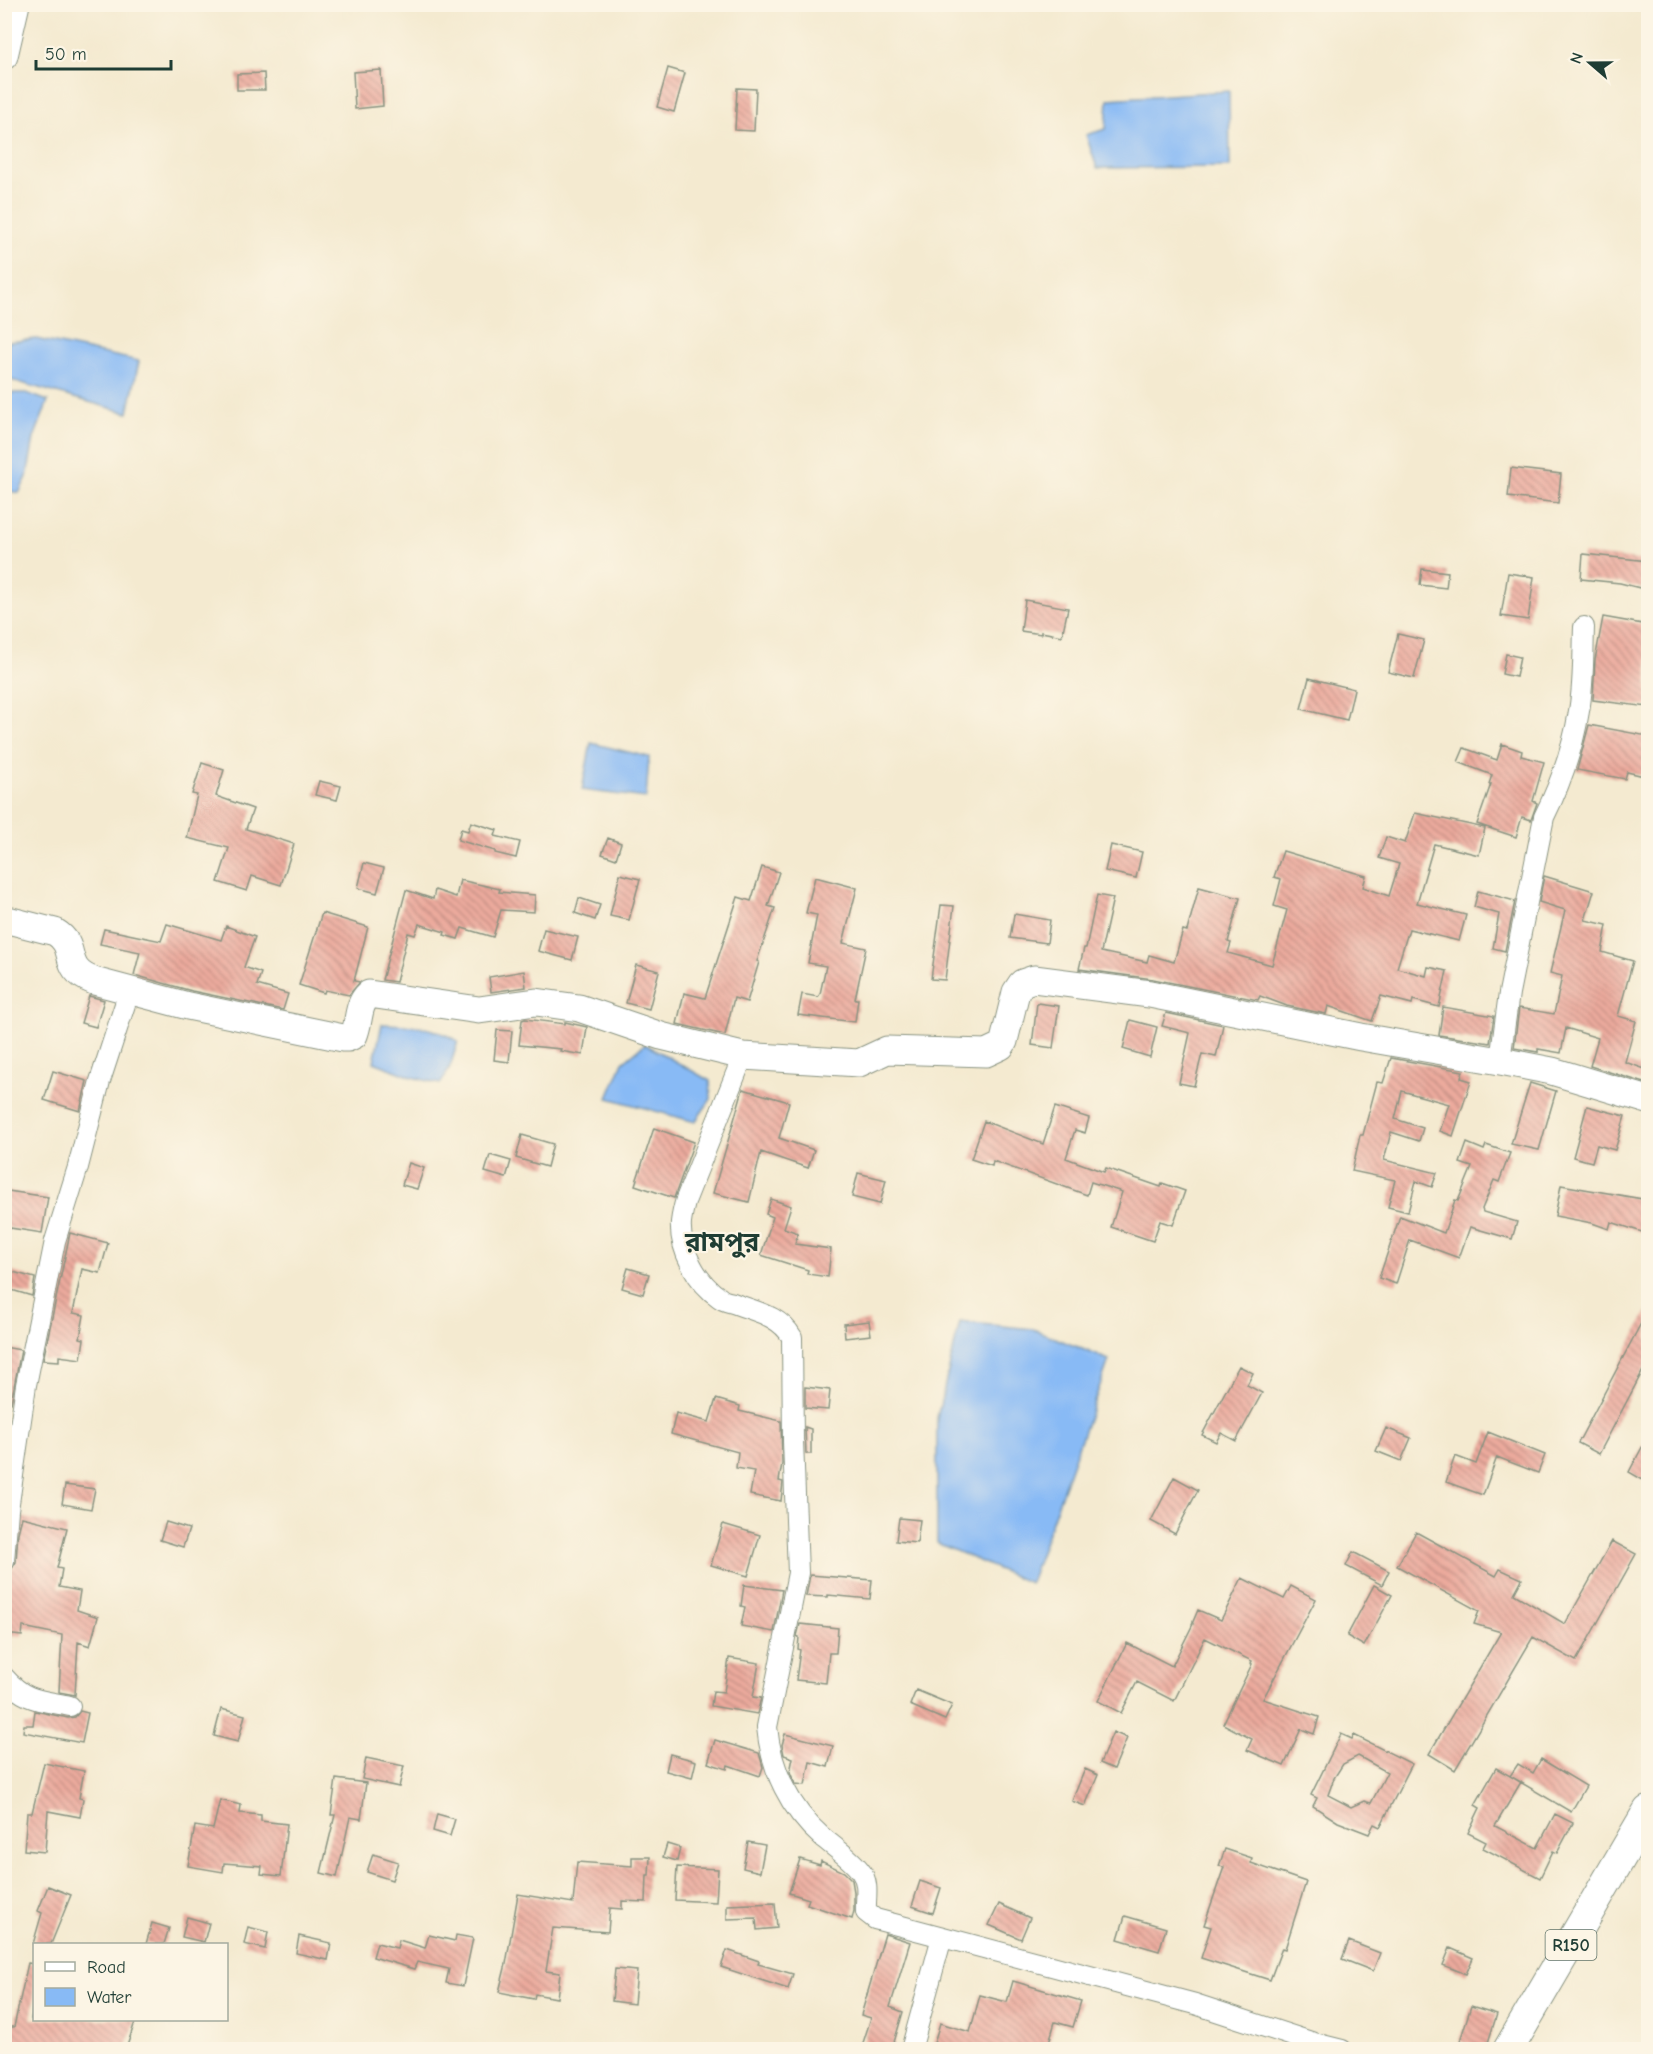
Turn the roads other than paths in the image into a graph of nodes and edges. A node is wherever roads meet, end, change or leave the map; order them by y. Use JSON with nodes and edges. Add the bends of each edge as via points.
{"nodes":[{"id":1,"x":16,"y":4,"type":"edge"},
{"id":2,"x":4,"y":56,"type":"edge"},
{"id":3,"x":1584,"y":627,"type":"dead end"},
{"id":4,"x":4,"y":919,"type":"edge"},
{"id":5,"x":130,"y":989,"type":"junction"},
{"id":6,"x":743,"y":1056,"type":"junction"},
{"id":7,"x":1500,"y":1061,"type":"junction"},
{"id":8,"x":1648,"y":1100,"type":"edge"},
{"id":9,"x":4,"y":1561,"type":"edge"},
{"id":10,"x":4,"y":1677,"type":"edge"},
{"id":11,"x":70,"y":1706,"type":"dead end"},
{"id":12,"x":1648,"y":1810,"type":"edge"},
{"id":13,"x":1640,"y":1843,"type":"edge"},
{"id":14,"x":942,"y":1937,"type":"junction"},
{"id":15,"x":911,"y":2049,"type":"edge"},
{"id":16,"x":1342,"y":2049,"type":"edge"},
{"id":17,"x":1508,"y":2049,"type":"edge"}],
"edges":[{"from":1,"to":2,"type":"main road"},
{"from":3,"to":7,"type":"street","via":[[1580,708],[1571,749],[1544,817],[1509,993]]},
{"from":4,"to":5,"type":"main road","via":[[55,932],[66,941],[75,971],[94,981]]},
{"from":5,"to":6,"type":"main road","via":[[188,1006],[348,1038],[354,1035],[363,999],[369,994],[479,1010],[536,1002],[579,1008],[662,1036]]},
{"from":5,"to":9,"type":"street","via":[[56,1241],[26,1385]]},
{"from":6,"to":7,"type":"main road","via":[[859,1063],[888,1050],[987,1053],[1004,1041],[1016,992],[1022,983],[1034,979],[1150,994]]},
{"from":6,"to":14,"type":"street","via":[[686,1199],[681,1223],[683,1247],[698,1276],[710,1289],[721,1299],[776,1318],[792,1337],[798,1573],[767,1727],[769,1750],[798,1812],[861,1872],[867,1891],[866,1912],[875,1919]]},
{"from":7,"to":8,"type":"main road","via":[[1552,1071]]},
{"from":10,"to":11,"type":"street","via":[[25,1697]]},
{"from":12,"to":13,"type":"main road","number":"R150"},
{"from":13,"to":17,"type":"main road","number":"R150"},
{"from":14,"to":15,"type":"street"},
{"from":14,"to":16,"type":"street","via":[[1195,2004]]}]}
